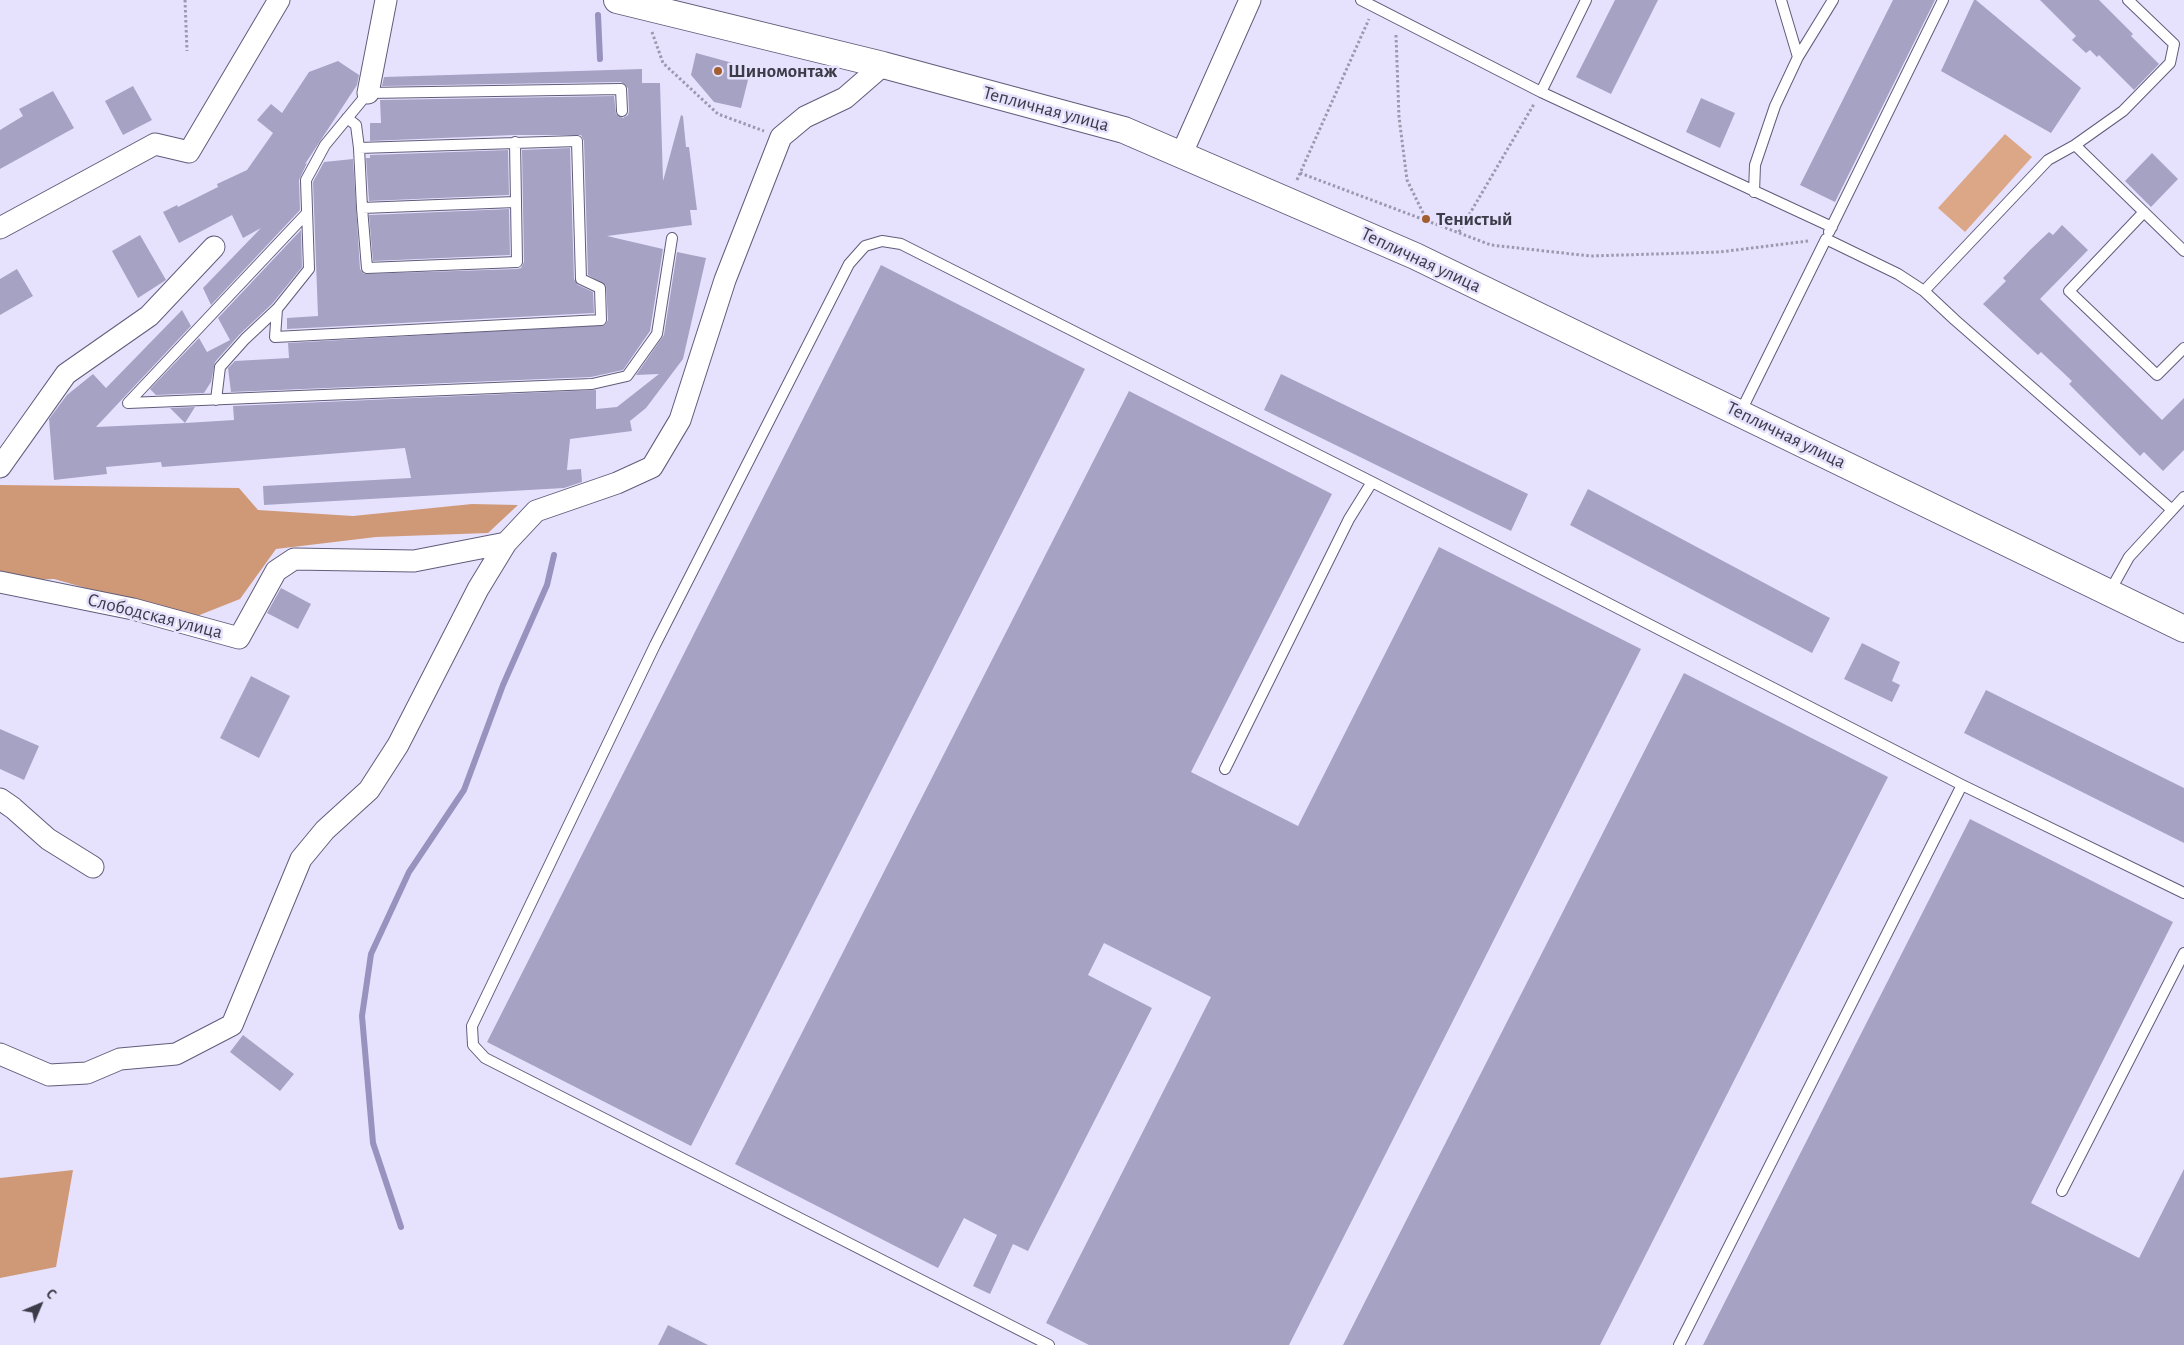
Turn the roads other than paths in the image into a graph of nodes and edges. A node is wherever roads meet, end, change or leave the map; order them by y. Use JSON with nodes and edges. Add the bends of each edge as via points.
{"nodes":[{"id":1,"x":279,"y":0,"type":"edge"},
{"id":2,"x":386,"y":0,"type":"edge"},
{"id":3,"x":1250,"y":0,"type":"edge"},
{"id":4,"x":1361,"y":0,"type":"edge"},
{"id":5,"x":1586,"y":0,"type":"edge"},
{"id":6,"x":1781,"y":0,"type":"edge"},
{"id":7,"x":1833,"y":0,"type":"edge"},
{"id":8,"x":1943,"y":0,"type":"edge"},
{"id":9,"x":2128,"y":0,"type":"edge"},
{"id":10,"x":629,"y":3,"type":"edge"},
{"id":11,"x":1376,"y":3,"type":"edge"},
{"id":12,"x":1798,"y":57,"type":"junction"},
{"id":13,"x":883,"y":65,"type":"junction"},
{"id":14,"x":1541,"y":92,"type":"junction"},
{"id":15,"x":368,"y":93,"type":"junction"},
{"id":16,"x":622,"y":111,"type":"dead end"},
{"id":17,"x":347,"y":118,"type":"junction"},
{"id":18,"x":515,"y":142,"type":"junction"},
{"id":19,"x":2075,"y":145,"type":"junction"},
{"id":20,"x":359,"y":148,"type":"junction"},
{"id":21,"x":1182,"y":154,"type":"junction"},
{"id":22,"x":1754,"y":192,"type":"junction"},
{"id":23,"x":515,"y":202,"type":"junction"},
{"id":24,"x":362,"y":208,"type":"junction"},
{"id":25,"x":2144,"y":212,"type":"junction"},
{"id":26,"x":307,"y":213,"type":"junction"},
{"id":27,"x":1832,"y":227,"type":"junction"},
{"id":28,"x":0,"y":228,"type":"edge"},
{"id":29,"x":672,"y":238,"type":"dead end"},
{"id":30,"x":1826,"y":239,"type":"junction"},
{"id":31,"x":214,"y":247,"type":"dead end"},
{"id":32,"x":2184,"y":251,"type":"edge"},
{"id":33,"x":1924,"y":291,"type":"junction"},
{"id":34,"x":277,"y":309,"type":"junction"},
{"id":35,"x":2184,"y":348,"type":"edge"},
{"id":36,"x":216,"y":400,"type":"junction"},
{"id":37,"x":1740,"y":413,"type":"junction"},
{"id":38,"x":0,"y":467,"type":"edge"},
{"id":39,"x":1372,"y":482,"type":"junction"},
{"id":40,"x":2184,"y":497,"type":"edge"},
{"id":41,"x":2171,"y":510,"type":"junction"},
{"id":42,"x":506,"y":543,"type":"junction"},
{"id":43,"x":0,"y":582,"type":"edge"},
{"id":44,"x":2109,"y":592,"type":"junction"},
{"id":45,"x":2184,"y":629,"type":"edge"},
{"id":46,"x":1225,"y":769,"type":"dead end"},
{"id":47,"x":1962,"y":785,"type":"junction"},
{"id":48,"x":0,"y":799,"type":"edge"},
{"id":49,"x":93,"y":867,"type":"dead end"},
{"id":50,"x":2184,"y":894,"type":"edge"},
{"id":51,"x":2184,"y":953,"type":"edge"},
{"id":52,"x":0,"y":1054,"type":"edge"},
{"id":53,"x":2062,"y":1191,"type":"dead end"},
{"id":54,"x":1049,"y":1345,"type":"edge"},
{"id":55,"x":1679,"y":1345,"type":"edge"}],
"edges":[{"from":1,"to":28,"type":"street","via":[[190,152],[154,144]]},
{"from":2,"to":15,"type":"street"},
{"from":3,"to":21,"type":"street"},
{"from":4,"to":11,"type":"lane"},
{"from":5,"to":14,"type":"lane"},
{"from":6,"to":12,"type":"lane"},
{"from":7,"to":12,"type":"lane"},
{"from":8,"to":27,"type":"lane"},
{"from":9,"to":19,"type":"lane","via":[[2174,44],[2170,62],[2123,111]]},
{"from":10,"to":13,"type":"street","name":"Тепличная улица"},
{"from":11,"to":14,"type":"lane"},
{"from":12,"to":22,"type":"lane","via":[[1775,106],[1755,165]]},
{"from":13,"to":21,"type":"street","name":"Тепличная улица","via":[[1124,130]]},
{"from":13,"to":42,"type":"street","via":[[845,98],[805,117],[780,137],[725,280],[680,420],[652,467],[617,483],[536,511]]},
{"from":14,"to":22,"type":"lane"},
{"from":15,"to":16,"type":"lane","via":[[621,89]]},
{"from":15,"to":17,"type":"lane"},
{"from":17,"to":20,"type":"lane","via":[[356,125]]},
{"from":17,"to":26,"type":"lane","via":[[325,145],[306,180]]},
{"from":18,"to":20,"type":"lane"},
{"from":18,"to":23,"type":"lane"},
{"from":18,"to":34,"type":"lane","via":[[577,141],[582,279],[600,288],[601,320],[275,337]]},
{"from":19,"to":25,"type":"lane"},
{"from":19,"to":33,"type":"lane","via":[[2048,160]]},
{"from":20,"to":24,"type":"lane"},
{"from":21,"to":37,"type":"street","name":"Тепличная улица","via":[[1415,256]]},
{"from":22,"to":27,"type":"lane"},
{"from":23,"to":24,"type":"lane"},
{"from":23,"to":24,"type":"lane","via":[[517,262],[367,268]]},
{"from":25,"to":32,"type":"lane"},
{"from":25,"to":35,"type":"lane","via":[[2069,290],[2157,376]]},
{"from":26,"to":34,"type":"lane","via":[[309,269]]},
{"from":26,"to":36,"type":"lane","via":[[128,403]]},
{"from":27,"to":30,"type":"lane"},
{"from":29,"to":36,"type":"lane","via":[[657,334],[627,376],[592,384]]},
{"from":30,"to":33,"type":"lane","via":[[1898,274]]},
{"from":30,"to":37,"type":"lane"},
{"from":31,"to":38,"type":"street","via":[[149,316],[66,374]]},
{"from":33,"to":41,"type":"lane"},
{"from":34,"to":36,"type":"lane","via":[[220,367]]},
{"from":37,"to":44,"type":"street","name":"Тепличная улица"},
{"from":39,"to":46,"type":"lane","via":[[1349,519]]},
{"from":39,"to":47,"type":"lane"},
{"from":39,"to":54,"type":"lane","via":[[901,244],[882,241],[865,246],[849,264],[655,645],[472,1026],[473,1045],[486,1058]]},
{"from":40,"to":41,"type":"lane"},
{"from":41,"to":44,"type":"lane","via":[[2129,557]]},
{"from":42,"to":43,"type":"street","name":"Слободская улица","via":[[414,561],[294,560],[276,571],[239,638],[133,609]]},
{"from":42,"to":52,"type":"street","via":[[478,589],[398,745],[369,790],[325,830],[301,860],[232,1025],[176,1054],[120,1060],[87,1073],[49,1075]]},
{"from":44,"to":45,"type":"street","name":"Тепличная улица"},
{"from":47,"to":50,"type":"lane"},
{"from":47,"to":55,"type":"lane"},
{"from":48,"to":49,"type":"street","via":[[48,839]]},
{"from":51,"to":53,"type":"lane"}]}
